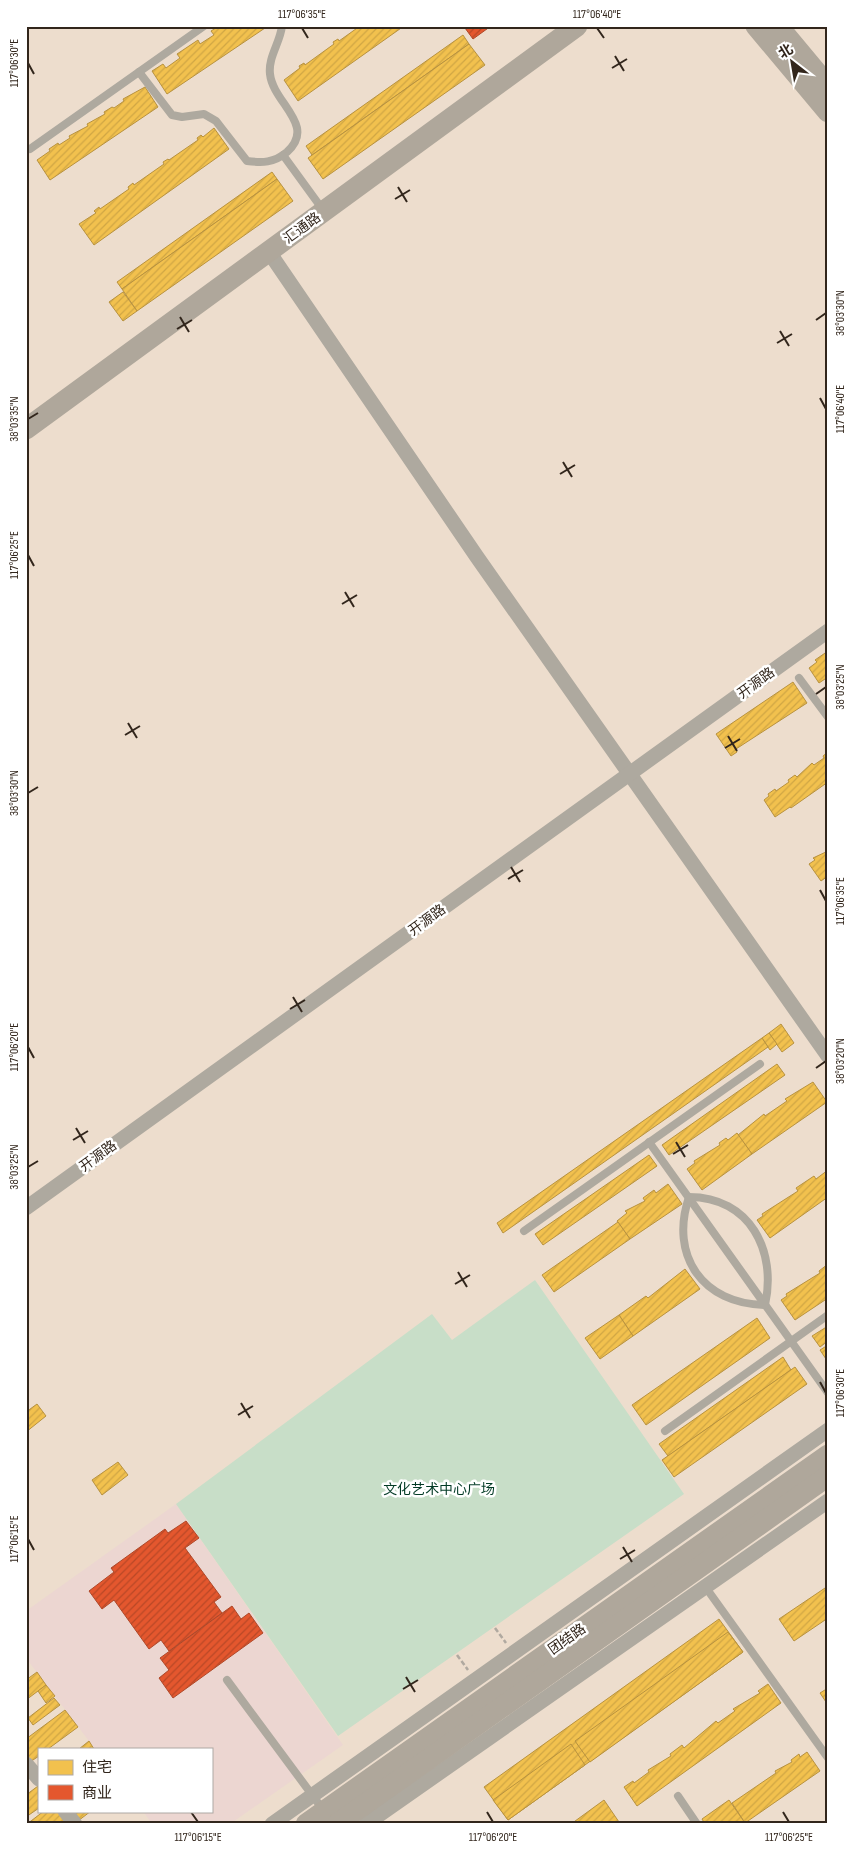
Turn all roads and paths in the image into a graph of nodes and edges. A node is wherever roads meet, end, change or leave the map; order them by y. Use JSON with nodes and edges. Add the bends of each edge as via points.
{"nodes":[{"id":1,"x":204,"y":26,"type":"edge"},
{"id":2,"x":282,"y":26,"type":"edge"},
{"id":3,"x":577,"y":26,"type":"edge"},
{"id":4,"x":756,"y":26,"type":"edge"},
{"id":5,"x":778,"y":26,"type":"edge"},
{"id":6,"x":138,"y":72,"type":"junction"},
{"id":7,"x":828,"y":86,"type":"edge"},
{"id":8,"x":828,"y":112,"type":"edge"},
{"id":9,"x":30,"y":149,"type":"dead end"},
{"id":10,"x":283,"y":155,"type":"junction"},
{"id":11,"x":324,"y":211,"type":"junction"},
{"id":12,"x":269,"y":252,"type":"junction"},
{"id":13,"x":26,"y":429,"type":"edge"},
{"id":14,"x":828,"y":631,"type":"edge"},
{"id":15,"x":799,"y":678,"type":"dead end"},
{"id":16,"x":828,"y":717,"type":"edge"},
{"id":17,"x":630,"y":774,"type":"junction"},
{"id":18,"x":828,"y":1056,"type":"edge"},
{"id":19,"x":760,"y":1064,"type":"dead end"},
{"id":20,"x":649,"y":1142,"type":"junction"},
{"id":21,"x":689,"y":1197,"type":"junction"},
{"id":22,"x":26,"y":1208,"type":"edge"},
{"id":23,"x":524,"y":1231,"type":"dead end"},
{"id":24,"x":765,"y":1305,"type":"junction"},
{"id":25,"x":828,"y":1315,"type":"edge"},
{"id":26,"x":791,"y":1341,"type":"junction"},
{"id":27,"x":828,"y":1393,"type":"edge"},
{"id":28,"x":828,"y":1430,"type":"edge"},
{"id":29,"x":665,"y":1431,"type":"dead end"},
{"id":30,"x":828,"y":1455,"type":"edge"},
{"id":31,"x":828,"y":1476,"type":"edge"},
{"id":32,"x":828,"y":1501,"type":"edge"},
{"id":33,"x":700,"y":1579,"type":"junction"},
{"id":34,"x":227,"y":1680,"type":"dead end"},
{"id":35,"x":828,"y":1758,"type":"edge"},
{"id":36,"x":26,"y":1764,"type":"edge"},
{"id":37,"x":38,"y":1778,"type":"edge"},
{"id":38,"x":678,"y":1796,"type":"dead end"},
{"id":39,"x":324,"y":1810,"type":"edge"},
{"id":40,"x":66,"y":1812,"type":"edge"},
{"id":41,"x":75,"y":1824,"type":"edge"},
{"id":42,"x":272,"y":1824,"type":"edge"},
{"id":43,"x":306,"y":1824,"type":"edge"},
{"id":44,"x":366,"y":1824,"type":"edge"},
{"id":45,"x":697,"y":1824,"type":"edge"}],
"edges":[{"from":1,"to":6,"type":"lane"},
{"from":2,"to":10,"type":"lane","via":[[271,59],[271,81],[298,127],[294,146]]},
{"from":3,"to":11,"type":"main road","name":"汇通路"},
{"from":4,"to":8,"type":"main road"},
{"from":5,"to":7,"type":"main road"},
{"from":6,"to":9,"type":"lane"},
{"from":6,"to":10,"type":"lane","via":[[172,115],[204,114],[216,121],[247,160],[266,162]]},
{"from":10,"to":11,"type":"lane"},
{"from":11,"to":12,"type":"main road","name":"汇通路"},
{"from":12,"to":13,"type":"main road","name":"汇通路"},
{"from":12,"to":17,"type":"street"},
{"from":14,"to":17,"type":"street","name":"开源路"},
{"from":15,"to":16,"type":"lane"},
{"from":17,"to":18,"type":"street"},
{"from":17,"to":22,"type":"street","name":"开源路"},
{"from":19,"to":20,"type":"lane"},
{"from":20,"to":21,"type":"lane"},
{"from":20,"to":23,"type":"lane"},
{"from":21,"to":24,"type":"lane"},
{"from":21,"to":24,"type":"lane","via":[[718,1202],[735,1210],[749,1223],[767,1257],[770,1276]]},
{"from":21,"to":24,"type":"lane","via":[[682,1225],[683,1240],[696,1273],[723,1296],[751,1305]]},
{"from":24,"to":26,"type":"lane"},
{"from":25,"to":26,"type":"lane"},
{"from":26,"to":27,"type":"lane"},
{"from":26,"to":29,"type":"lane"},
{"from":28,"to":39,"type":"street"},
{"from":30,"to":39,"type":"main road","name":"团结路"},
{"from":31,"to":33,"type":"main road","name":"团结路"},
{"from":32,"to":33,"type":"street"},
{"from":33,"to":35,"type":"lane"},
{"from":33,"to":39,"type":"main road","name":"团结路"},
{"from":33,"to":44,"type":"street"},
{"from":34,"to":39,"type":"lane"},
{"from":36,"to":37,"type":"street"},
{"from":38,"to":45,"type":"lane"},
{"from":39,"to":42,"type":"street"},
{"from":39,"to":43,"type":"main road","name":"团结路"},
{"from":40,"to":41,"type":"street"}]}
